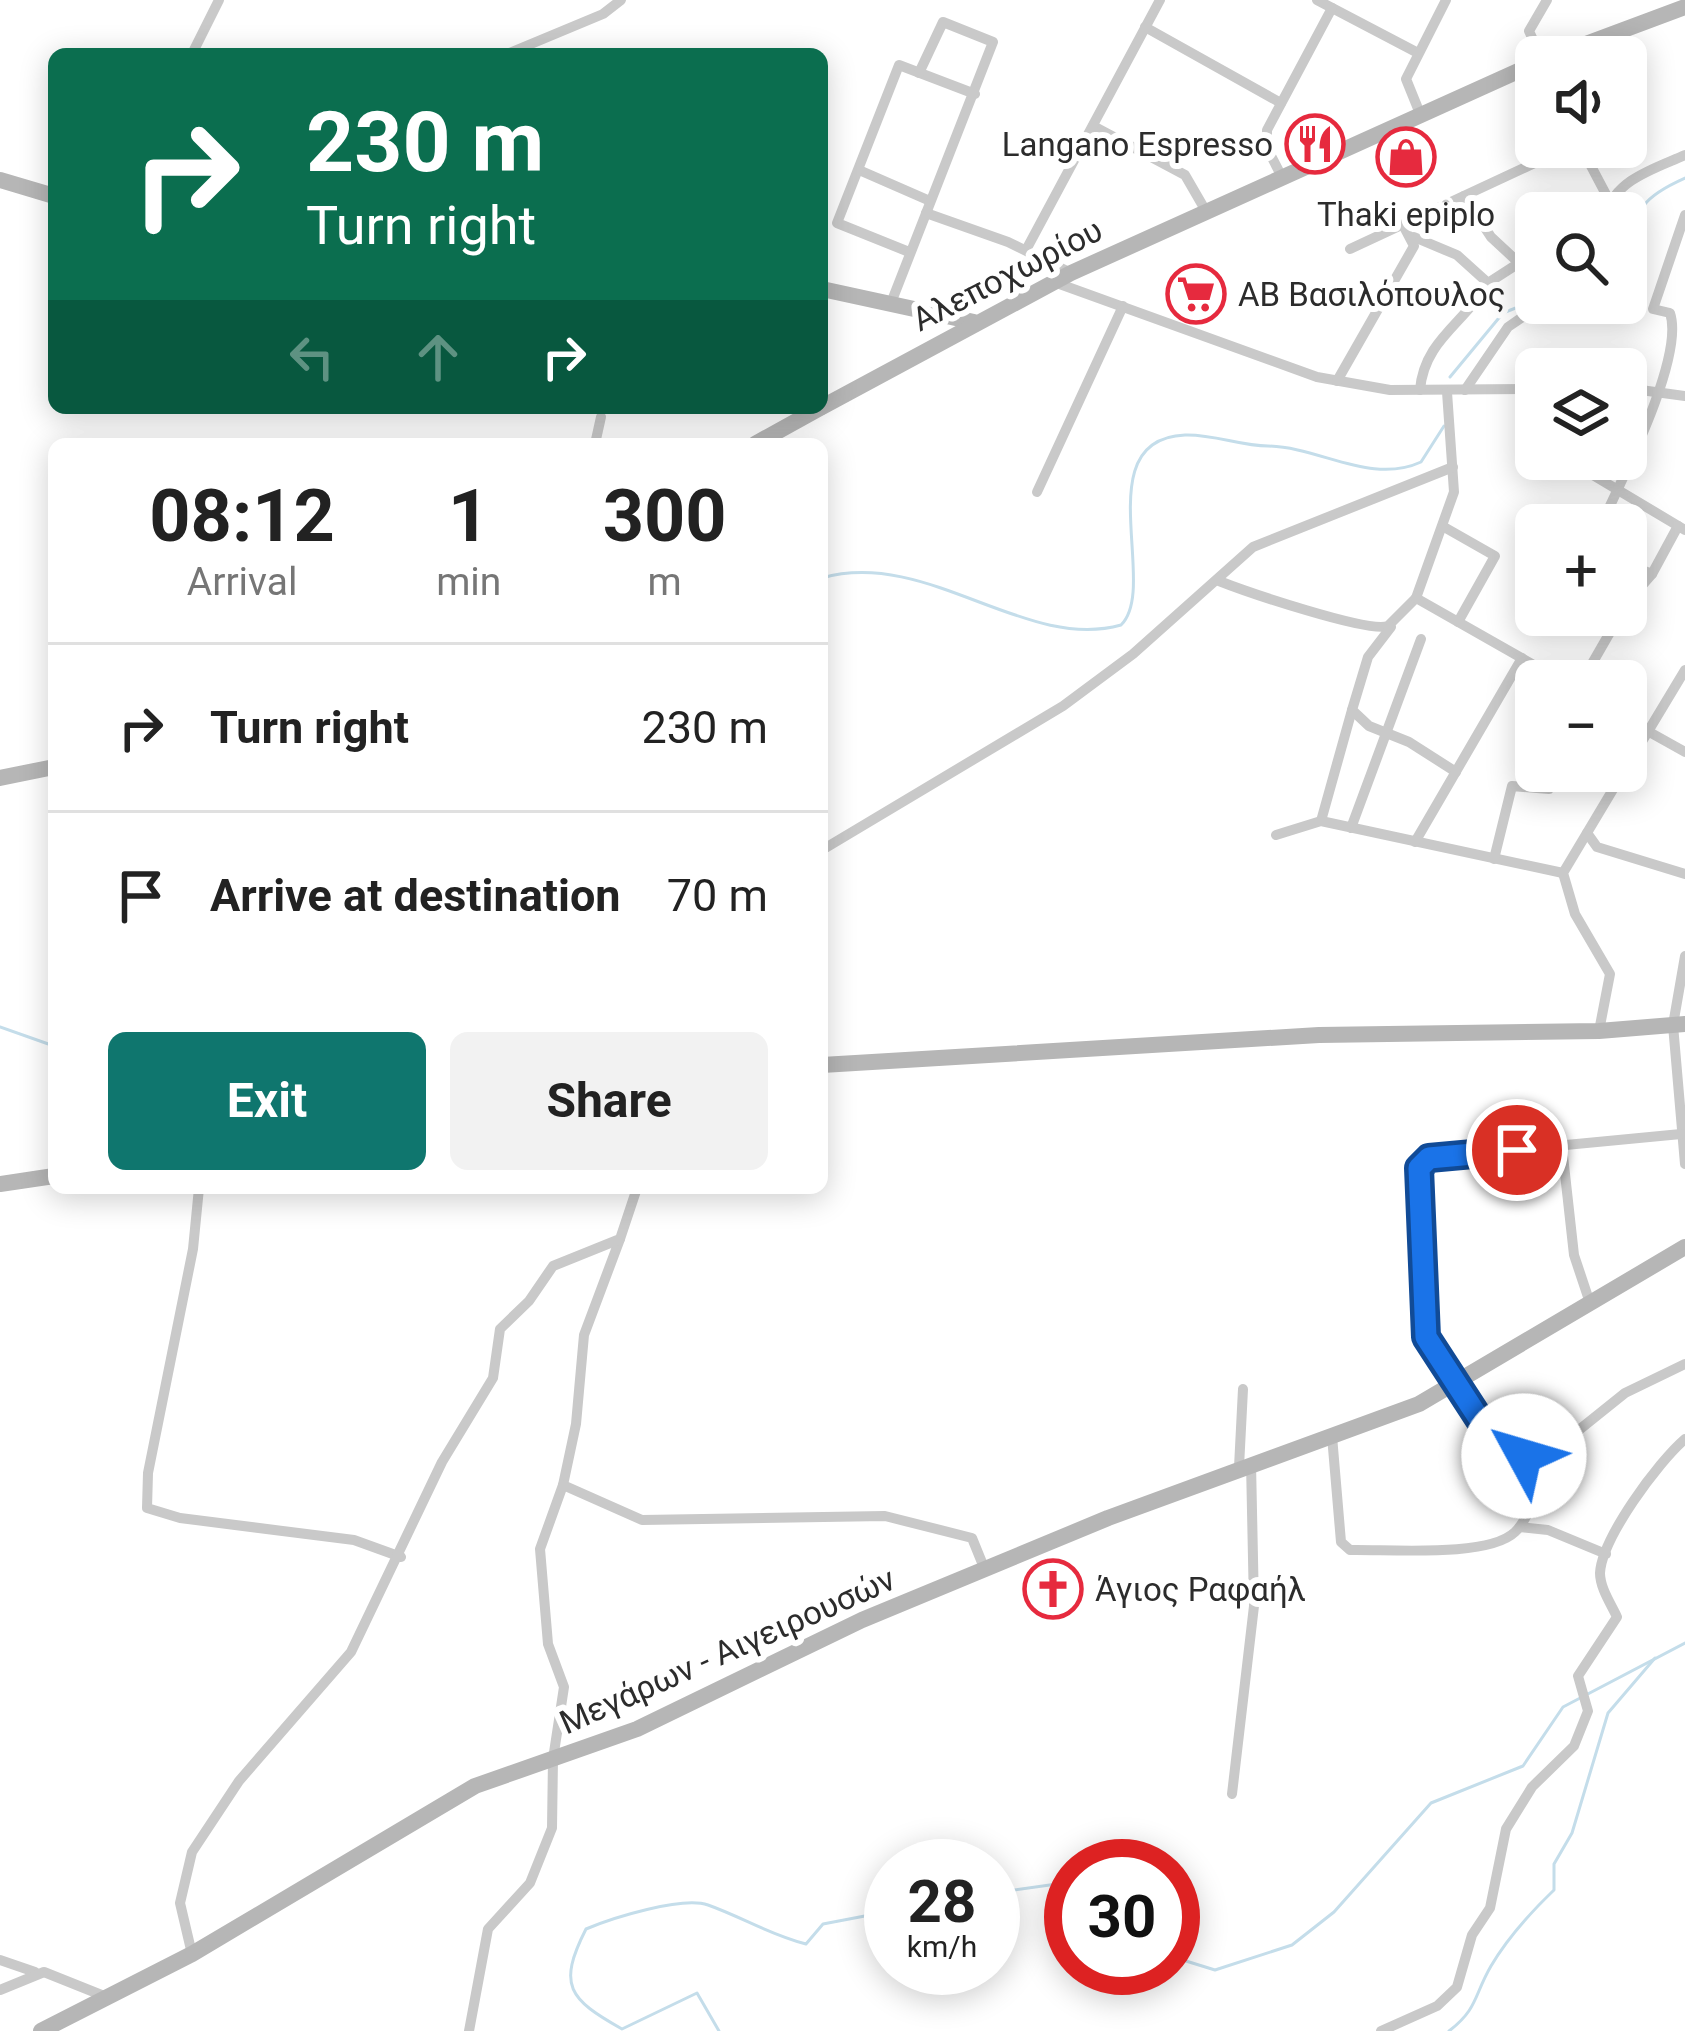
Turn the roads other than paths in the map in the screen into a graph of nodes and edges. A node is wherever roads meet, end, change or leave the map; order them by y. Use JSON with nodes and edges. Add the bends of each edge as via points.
{"nodes":[{"id":1,"x":219,"y":0,"type":"edge"},
{"id":2,"x":621,"y":0,"type":"edge"},
{"id":3,"x":1160,"y":0,"type":"edge"},
{"id":4,"x":1446,"y":0,"type":"edge"},
{"id":5,"x":1547,"y":0,"type":"edge"},
{"id":6,"x":1327,"y":3,"type":"edge"},
{"id":7,"x":1683,"y":9,"type":"edge"},
{"id":8,"x":1145,"y":27,"type":"junction"},
{"id":9,"x":1531,"y":36,"type":"edge"},
{"id":10,"x":1609,"y":36,"type":"edge"},
{"id":11,"x":195,"y":48,"type":"edge"},
{"id":12,"x":521,"y":48,"type":"edge"},
{"id":13,"x":1418,"y":53,"type":"junction"},
{"id":14,"x":1515,"y":71,"type":"edge"},
{"id":15,"x":920,"y":73,"type":"junction"},
{"id":16,"x":975,"y":94,"type":"junction"},
{"id":17,"x":1282,"y":103,"type":"junction"},
{"id":18,"x":1421,"y":116,"type":"junction"},
{"id":19,"x":1093,"y":127,"type":"junction"},
{"id":20,"x":1685,"y":155,"type":"edge"},
{"id":21,"x":1524,"y":168,"type":"edge"},
{"id":22,"x":859,"y":170,"type":"junction"},
{"id":23,"x":1283,"y":179,"type":"junction"},
{"id":24,"x":0,"y":180,"type":"edge"},
{"id":25,"x":1622,"y":192,"type":"edge"},
{"id":26,"x":48,"y":194,"type":"edge"},
{"id":27,"x":1464,"y":196,"type":"junction"},
{"id":28,"x":928,"y":207,"type":"junction"},
{"id":29,"x":1216,"y":209,"type":"junction"},
{"id":30,"x":1685,"y":215,"type":"edge"},
{"id":31,"x":1403,"y":225,"type":"junction"},
{"id":32,"x":1414,"y":237,"type":"junction"},
{"id":33,"x":1351,"y":249,"type":"dead end"},
{"id":34,"x":1026,"y":250,"type":"junction"},
{"id":35,"x":909,"y":252,"type":"junction"},
{"id":36,"x":1515,"y":259,"type":"edge"},
{"id":37,"x":1515,"y":266,"type":"edge"},
{"id":38,"x":1062,"y":278,"type":"junction"},
{"id":39,"x":1489,"y":283,"type":"junction"},
{"id":40,"x":828,"y":290,"type":"edge"},
{"id":41,"x":891,"y":303,"type":"junction"},
{"id":42,"x":1123,"y":306,"type":"junction"},
{"id":43,"x":974,"y":322,"type":"junction"},
{"id":44,"x":1515,"y":322,"type":"edge"},
{"id":45,"x":1337,"y":381,"type":"junction"},
{"id":46,"x":1515,"y":389,"type":"edge"},
{"id":47,"x":1465,"y":390,"type":"junction"},
{"id":48,"x":1420,"y":391,"type":"junction"},
{"id":49,"x":1647,"y":391,"type":"edge"},
{"id":50,"x":1447,"y":392,"type":"junction"},
{"id":51,"x":1666,"y":394,"type":"junction"},
{"id":52,"x":1685,"y":396,"type":"edge"},
{"id":53,"x":828,"y":404,"type":"edge"},
{"id":54,"x":810,"y":414,"type":"edge"},
{"id":55,"x":602,"y":417,"type":"dead end"},
{"id":56,"x":597,"y":438,"type":"edge"},
{"id":57,"x":766,"y":438,"type":"edge"},
{"id":58,"x":1454,"y":467,"type":"junction"},
{"id":59,"x":1599,"y":480,"type":"edge"},
{"id":60,"x":1617,"y":491,"type":"junction"},
{"id":61,"x":1037,"y":492,"type":"dead end"},
{"id":62,"x":1611,"y":504,"type":"edge"},
{"id":63,"x":1444,"y":527,"type":"junction"},
{"id":64,"x":1682,"y":528,"type":"edge"},
{"id":65,"x":1647,"y":572,"type":"edge"},
{"id":66,"x":1652,"y":574,"type":"junction"},
{"id":67,"x":1647,"y":580,"type":"edge"},
{"id":68,"x":1220,"y":581,"type":"junction"},
{"id":69,"x":1416,"y":598,"type":"junction"},
{"id":70,"x":1397,"y":620,"type":"junction"},
{"id":71,"x":1458,"y":622,"type":"junction"},
{"id":72,"x":1421,"y":639,"type":"dead end"},
{"id":73,"x":1522,"y":658,"type":"junction"},
{"id":74,"x":1525,"y":660,"type":"edge"},
{"id":75,"x":1685,"y":670,"type":"edge"},
{"id":76,"x":1352,"y":710,"type":"junction"},
{"id":77,"x":1648,"y":732,"type":"joint"},
{"id":78,"x":1384,"y":733,"type":"junction"},
{"id":79,"x":1685,"y":752,"type":"edge"},
{"id":80,"x":48,"y":768,"type":"edge"},
{"id":81,"x":1456,"y":772,"type":"junction"},
{"id":82,"x":0,"y":778,"type":"edge"},
{"id":83,"x":1515,"y":785,"type":"edge"},
{"id":84,"x":1612,"y":792,"type":"edge"},
{"id":85,"x":1321,"y":821,"type":"junction"},
{"id":86,"x":1351,"y":828,"type":"junction"},
{"id":87,"x":1587,"y":833,"type":"junction"},
{"id":88,"x":1276,"y":835,"type":"dead end"},
{"id":89,"x":1415,"y":842,"type":"junction"},
{"id":90,"x":828,"y":846,"type":"edge"},
{"id":91,"x":1494,"y":859,"type":"junction"},
{"id":92,"x":1563,"y":873,"type":"junction"},
{"id":93,"x":1685,"y":874,"type":"edge"},
{"id":94,"x":1685,"y":956,"type":"edge"},
{"id":95,"x":1679,"y":1025,"type":"edge"},
{"id":96,"x":1599,"y":1031,"type":"junction"},
{"id":97,"x":828,"y":1065,"type":"edge"},
{"id":98,"x":1682,"y":1134,"type":"junction"},
{"id":99,"x":1562,"y":1147,"type":"junction"},
{"id":100,"x":1685,"y":1163,"type":"edge"},
{"id":101,"x":48,"y":1177,"type":"edge"},
{"id":102,"x":0,"y":1184,"type":"edge"},
{"id":103,"x":198,"y":1194,"type":"edge"},
{"id":104,"x":635,"y":1194,"type":"edge"},
{"id":105,"x":620,"y":1240,"type":"junction"},
{"id":106,"x":1685,"y":1247,"type":"edge"},
{"id":107,"x":1589,"y":1300,"type":"junction"},
{"id":108,"x":1685,"y":1364,"type":"edge"},
{"id":109,"x":1455,"y":1384,"type":"junction"},
{"id":110,"x":1243,"y":1389,"type":"dead end"},
{"id":111,"x":1332,"y":1436,"type":"junction"},
{"id":112,"x":1685,"y":1439,"type":"edge"},
{"id":113,"x":1549,"y":1456,"type":"junction"},
{"id":114,"x":1245,"y":1466,"type":"junction"},
{"id":115,"x":563,"y":1485,"type":"junction"},
{"id":116,"x":1520,"y":1527,"type":"junction"},
{"id":117,"x":1606,"y":1554,"type":"junction"},
{"id":118,"x":401,"y":1556,"type":"junction"},
{"id":119,"x":985,"y":1570,"type":"junction"},
{"id":120,"x":553,"y":1759,"type":"junction"},
{"id":121,"x":1232,"y":1794,"type":"dead end"},
{"id":122,"x":192,"y":1954,"type":"junction"},
{"id":123,"x":0,"y":1960,"type":"edge"},
{"id":124,"x":35,"y":1972,"type":"junction"},
{"id":125,"x":0,"y":1990,"type":"edge"},
{"id":126,"x":109,"y":1998,"type":"junction"},
{"id":127,"x":41,"y":2031,"type":"edge"},
{"id":128,"x":469,"y":2031,"type":"edge"},
{"id":129,"x":1381,"y":2031,"type":"edge"}],
"edges":[{"from":1,"to":11,"type":"street"},
{"from":2,"to":12,"type":"street"},
{"from":3,"to":8,"type":"street"},
{"from":4,"to":13,"type":"street"},
{"from":5,"to":9,"type":"street"},
{"from":6,"to":13,"type":"street"},
{"from":6,"to":17,"type":"street"},
{"from":7,"to":10,"type":"main road"},
{"from":8,"to":17,"type":"street"},
{"from":8,"to":19,"type":"street"},
{"from":13,"to":18,"type":"street","via":[[1406,79]]},
{"from":14,"to":18,"type":"main road"},
{"from":15,"to":16,"type":"street"},
{"from":15,"to":16,"type":"street","via":[[939,25],[948,22],[994,42]]},
{"from":15,"to":22,"type":"street","via":[[899,65]]},
{"from":16,"to":28,"type":"street"},
{"from":17,"to":23,"type":"street","via":[[1265,139]]},
{"from":18,"to":23,"type":"main road"},
{"from":19,"to":29,"type":"street","via":[[1184,175]]},
{"from":19,"to":34,"type":"street"},
{"from":20,"to":25,"type":"street"},
{"from":21,"to":27,"type":"street"},
{"from":22,"to":28,"type":"street"},
{"from":22,"to":35,"type":"street","via":[[837,223]]},
{"from":23,"to":29,"type":"main road","name":"Αλεποχωρίου"},
{"from":24,"to":26,"type":"main road"},
{"from":27,"to":31,"type":"street"},
{"from":27,"to":36,"type":"street"},
{"from":28,"to":34,"type":"street"},
{"from":28,"to":35,"type":"street"},
{"from":29,"to":38,"type":"main road","name":"Αλεποχωρίου"},
{"from":30,"to":51,"type":"street","via":[[1653,309],[1670,313],[1678,330]]},
{"from":31,"to":32,"type":"street"},
{"from":31,"to":33,"type":"street"},
{"from":32,"to":39,"type":"street","via":[[1457,254]]},
{"from":32,"to":45,"type":"street"},
{"from":34,"to":38,"type":"street"},
{"from":35,"to":41,"type":"street"},
{"from":37,"to":39,"type":"street"},
{"from":38,"to":42,"type":"street"},
{"from":38,"to":43,"type":"main road","name":"Αλεποχωρίου"},
{"from":39,"to":48,"type":"street","via":[[1437,343]]},
{"from":40,"to":41,"type":"main road"},
{"from":41,"to":43,"type":"main road"},
{"from":42,"to":45,"type":"street"},
{"from":42,"to":61,"type":"street"},
{"from":43,"to":53,"type":"main road","name":"Αλεποχωρίου"},
{"from":44,"to":47,"type":"street"},
{"from":45,"to":48,"type":"street"},
{"from":46,"to":47,"type":"street"},
{"from":47,"to":50,"type":"street"},
{"from":48,"to":50,"type":"street"},
{"from":49,"to":51,"type":"street"},
{"from":50,"to":58,"type":"street"},
{"from":51,"to":52,"type":"street"},
{"from":51,"to":60,"type":"street"},
{"from":54,"to":57,"type":"main road","name":"Αλεποχωρίου"},
{"from":55,"to":56,"type":"street"},
{"from":58,"to":63,"type":"street"},
{"from":58,"to":68,"type":"street","via":[[1261,542]]},
{"from":59,"to":60,"type":"street"},
{"from":60,"to":62,"type":"street"},
{"from":60,"to":64,"type":"street"},
{"from":63,"to":69,"type":"street"},
{"from":63,"to":71,"type":"street","via":[[1495,556]]},
{"from":64,"to":66,"type":"street"},
{"from":65,"to":66,"type":"street"},
{"from":66,"to":67,"type":"street"},
{"from":68,"to":70,"type":"street","via":[[1361,629]]},
{"from":68,"to":90,"type":"street","via":[[1063,706]]},
{"from":69,"to":70,"type":"street"},
{"from":69,"to":71,"type":"street"},
{"from":70,"to":76,"type":"street","via":[[1368,657]]},
{"from":71,"to":73,"type":"street"},
{"from":72,"to":78,"type":"street"},
{"from":73,"to":74,"type":"street"},
{"from":73,"to":81,"type":"street"},
{"from":75,"to":77,"type":"street"},
{"from":76,"to":78,"type":"street"},
{"from":76,"to":85,"type":"street"},
{"from":77,"to":79,"type":"street"},
{"from":78,"to":81,"type":"street"},
{"from":78,"to":86,"type":"street"},
{"from":80,"to":82,"type":"main road"},
{"from":81,"to":89,"type":"street"},
{"from":83,"to":91,"type":"street"},
{"from":84,"to":87,"type":"street"},
{"from":85,"to":86,"type":"street"},
{"from":85,"to":88,"type":"street"},
{"from":86,"to":89,"type":"street"},
{"from":87,"to":92,"type":"street"},
{"from":87,"to":93,"type":"street","via":[[1598,847]]},
{"from":89,"to":91,"type":"street"},
{"from":91,"to":92,"type":"street"},
{"from":92,"to":96,"type":"street","via":[[1575,914],[1610,974]]},
{"from":94,"to":95,"type":"street"},
{"from":95,"to":96,"type":"main road"},
{"from":95,"to":98,"type":"street"},
{"from":96,"to":97,"type":"main road","via":[[1319,1035]]},
{"from":98,"to":99,"type":"street"},
{"from":98,"to":100,"type":"street"},
{"from":99,"to":107,"type":"street","via":[[1574,1255]]},
{"from":99,"to":109,"type":"street","via":[[1420,1164],[1426,1337]]},
{"from":101,"to":102,"type":"main road"},
{"from":103,"to":118,"type":"street","via":[[147,1508],[354,1540]]},
{"from":104,"to":105,"type":"street"},
{"from":105,"to":115,"type":"street","via":[[584,1335]]},
{"from":105,"to":118,"type":"street","via":[[553,1266],[504,1322],[494,1378],[442,1462]]},
{"from":106,"to":107,"type":"main road","name":"Μεγάρων - Αιγειρουσών"},
{"from":107,"to":109,"type":"main road","name":"Μεγάρων - Αιγειρουσών"},
{"from":108,"to":113,"type":"street","via":[[1625,1393]]},
{"from":109,"to":111,"type":"main road","name":"Μεγάρων - Αιγειρουσών"},
{"from":109,"to":113,"type":"street","via":[[1498,1443],[1530,1458]]},
{"from":110,"to":114,"type":"street"},
{"from":111,"to":114,"type":"main road","name":"Μεγάρων - Αιγειρουσών"},
{"from":111,"to":116,"type":"street","via":[[1341,1542],[1350,1550],[1462,1548]]},
{"from":112,"to":117,"type":"street","via":[[1644,1479]]},
{"from":113,"to":116,"type":"street"},
{"from":114,"to":119,"type":"main road","name":"Μεγάρων - Αιγειρουσών"},
{"from":114,"to":121,"type":"street","via":[[1254,1606]]},
{"from":115,"to":119,"type":"street","via":[[642,1520],[894,1517],[972,1538]]},
{"from":115,"to":120,"type":"street","via":[[540,1549],[548,1644],[564,1687]]},
{"from":116,"to":117,"type":"street"},
{"from":117,"to":129,"type":"street","via":[[1600,1580],[1616,1623],[1578,1676],[1589,1705],[1577,1740],[1506,1829],[1490,1908],[1456,1987],[1436,2006]]},
{"from":118,"to":122,"type":"street","via":[[340,1669],[201,1834],[180,1892]]},
{"from":119,"to":120,"type":"main road","name":"Μεγάρων - Αιγειρουσών","via":[[667,1716]]},
{"from":120,"to":122,"type":"main road","name":"Μεγάρων - Αιγειρουσών","via":[[475,1786]]},
{"from":120,"to":128,"type":"street","via":[[549,1841],[530,1883],[488,1929]]},
{"from":122,"to":126,"type":"main road","name":"Μεγάρων - Αιγειρουσών"},
{"from":123,"to":124,"type":"street"},
{"from":124,"to":125,"type":"street"},
{"from":124,"to":126,"type":"street"},
{"from":126,"to":127,"type":"main road","name":"Μεγάρων - Αιγειρουσών"}]}
